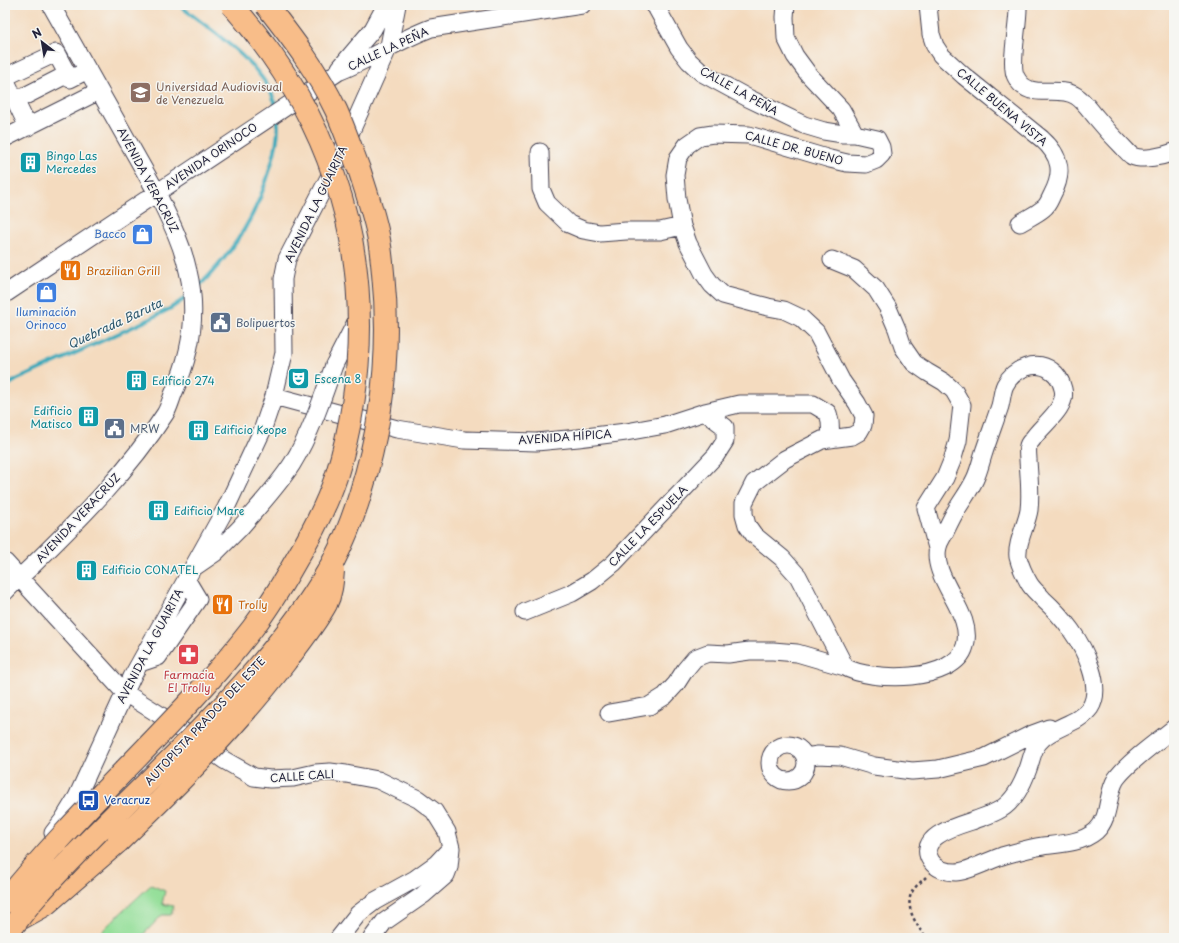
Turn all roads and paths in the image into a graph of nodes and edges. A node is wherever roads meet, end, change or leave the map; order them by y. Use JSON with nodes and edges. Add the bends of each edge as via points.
{"nodes":[{"id":1,"x":51,"y":5,"type":"edge"},
{"id":2,"x":232,"y":5,"type":"edge"},
{"id":3,"x":266,"y":5,"type":"edge"},
{"id":4,"x":386,"y":5,"type":"edge"},
{"id":5,"x":397,"y":5,"type":"edge"},
{"id":6,"x":582,"y":5,"type":"edge"},
{"id":7,"x":654,"y":5,"type":"edge"},
{"id":8,"x":786,"y":5,"type":"edge"},
{"id":9,"x":928,"y":5,"type":"edge"},
{"id":10,"x":1018,"y":5,"type":"edge"},
{"id":11,"x":390,"y":46,"type":"junction"},
{"id":12,"x":88,"y":70,"type":"junction"},
{"id":13,"x":338,"y":72,"type":"junction"},
{"id":14,"x":68,"y":74,"type":"junction"},
{"id":15,"x":5,"y":78,"type":"edge"},
{"id":16,"x":99,"y":91,"type":"junction"},
{"id":17,"x":13,"y":108,"type":"edge"},
{"id":18,"x":28,"y":126,"type":"junction"},
{"id":19,"x":855,"y":134,"type":"junction"},
{"id":20,"x":5,"y":138,"type":"edge"},
{"id":21,"x":540,"y":152,"type":"dead end"},
{"id":22,"x":1174,"y":152,"type":"edge"},
{"id":23,"x":157,"y":192,"type":"junction"},
{"id":24,"x":1020,"y":223,"type":"dead end"},
{"id":25,"x":682,"y":226,"type":"junction"},
{"id":26,"x":832,"y":260,"type":"dead end"},
{"id":27,"x":5,"y":294,"type":"edge"},
{"id":28,"x":358,"y":318,"type":"junction"},
{"id":29,"x":274,"y":396,"type":"junction"},
{"id":30,"x":705,"y":412,"type":"junction"},
{"id":31,"x":831,"y":439,"type":"junction"},
{"id":32,"x":937,"y":548,"type":"junction"},
{"id":33,"x":334,"y":560,"type":"junction"},
{"id":34,"x":5,"y":562,"type":"edge"},
{"id":35,"x":188,"y":574,"type":"junction"},
{"id":36,"x":20,"y":577,"type":"junction"},
{"id":37,"x":5,"y":592,"type":"edge"},
{"id":38,"x":525,"y":612,"type":"dead end"},
{"id":39,"x":845,"y":666,"type":"junction"},
{"id":40,"x":125,"y":693,"type":"junction"},
{"id":41,"x":609,"y":713,"type":"dead end"},
{"id":42,"x":1076,"y":719,"type":"junction"},
{"id":43,"x":1174,"y":728,"type":"edge"},
{"id":44,"x":805,"y":757,"type":"dead end"},
{"id":45,"x":452,"y":848,"type":"junction"},
{"id":46,"x":936,"y":866,"type":"junction"},
{"id":47,"x":5,"y":892,"type":"edge"},
{"id":48,"x":5,"y":902,"type":"edge"},
{"id":49,"x":5,"y":928,"type":"edge"},
{"id":50,"x":5,"y":937,"type":"edge"},
{"id":51,"x":339,"y":938,"type":"edge"},
{"id":52,"x":372,"y":938,"type":"edge"},
{"id":53,"x":926,"y":938,"type":"edge"}],
"edges":[{"from":1,"to":12,"type":"street","name":"AVENIDA VERACRUZ"},
{"from":2,"to":28,"type":"highway","bridge":true,"via":[[253,28],[281,69],[315,129],[334,176],[349,230],[356,275]]},
{"from":3,"to":33,"type":"highway","name":"AUTOPISTA PRADOS DEL ESTE","bridge":true,"via":[[318,75],[336,109],[371,205],[379,241],[385,296],[386,344],[382,400],[367,471],[353,516]]},
{"from":4,"to":13,"type":"street","via":[[374,30]]},
{"from":5,"to":11,"type":"street","name":"AVENIDA LA GUAIRITA"},
{"from":6,"to":11,"type":"street","name":"CALLE LA PEÑA","via":[[431,28]]},
{"from":7,"to":19,"type":"street","name":"CALLE LA PEÑA","via":[[679,48],[702,74],[804,125],[824,131]]},
{"from":8,"to":19,"type":"street","via":[[786,38],[809,75],[841,109]]},
{"from":9,"to":24,"type":"street","name":"CALLE BUENA VISTA","via":[[931,34],[941,55],[1042,139],[1056,156],[1057,184],[1046,207]]},
{"from":10,"to":22,"type":"street","via":[[1013,66],[1015,76],[1021,85],[1029,90],[1067,92],[1077,96],[1132,156],[1161,157]]},
{"from":11,"to":13,"type":"street","name":"CALLE LA PEÑA"},
{"from":11,"to":29,"type":"street","name":"AVENIDA LA GUAIRITA","via":[[340,156],[287,259],[283,279],[284,353]]},
{"from":12,"to":14,"type":"street","via":[[70,79]]},
{"from":12,"to":16,"type":"street","name":"AVENIDA VERACRUZ"},
{"from":13,"to":23,"type":"street","name":"AVENIDA ORINOCO","bridge":true},
{"from":14,"to":15,"type":"street","via":[[56,53]]},
{"from":14,"to":17,"type":"street"},
{"from":15,"to":17,"type":"street"},
{"from":16,"to":18,"type":"street"},
{"from":16,"to":23,"type":"street","name":"AVENIDA VERACRUZ"},
{"from":17,"to":18,"type":"street"},
{"from":18,"to":20,"type":"street"},
{"from":19,"to":25,"type":"street","name":"CALLE DR. BUENO","via":[[877,140],[882,147],[882,154],[866,164],[847,163],[749,135],[700,136],[687,144],[678,158],[675,175]]},
{"from":21,"to":25,"type":"street","via":[[542,189],[547,203],[569,224],[600,233],[660,230]]},
{"from":23,"to":27,"type":"street","name":"AVENIDA ORINOCO"},
{"from":23,"to":36,"type":"street","name":"AVENIDA VERACRUZ","via":[[180,241],[189,272],[193,308],[191,336],[178,383],[166,413],[107,490]]},
{"from":25,"to":31,"type":"street","name":"CALLE DR. BUENO","via":[[704,274],[712,286],[723,295],[784,310],[801,318],[816,332],[841,380],[864,416],[859,432],[852,436]]},
{"from":26,"to":32,"type":"street","via":[[854,269],[876,289],[888,308],[902,347],[914,363],[954,391],[962,405],[958,441],[952,461],[945,478],[926,508]]},
{"from":28,"to":35,"type":"street","bridge":true,"via":[[334,365],[321,402],[292,463],[240,528],[215,553]]},
{"from":28,"to":48,"type":"highway","bridge":true,"via":[[358,369],[348,430],[336,476],[309,538],[284,582],[253,628],[208,681],[28,873]]},
{"from":29,"to":30,"type":"street","name":"AVENIDA HÍPICA","via":[[398,429],[464,440],[536,442],[578,438],[665,425]]},
{"from":29,"to":35,"type":"street","name":"AVENIDA LA GUAIRITA","via":[[262,430],[226,508]]},
{"from":30,"to":31,"type":"street","name":"AVENIDA HÍPICA","via":[[739,404],[813,404],[828,413]]},
{"from":30,"to":38,"type":"street","name":"CALLE LA ESPUELA","via":[[725,427],[725,441],[716,455],[614,562],[592,581]]},
{"from":31,"to":39,"type":"street","via":[[822,440],[785,459],[754,483],[744,504],[744,514],[747,525],[754,535],[782,558],[798,576]]},
{"from":32,"to":39,"type":"street","via":[[939,565],[967,630],[963,652],[946,667],[910,676],[854,672]]},
{"from":32,"to":42,"type":"street","via":[[975,480],[1005,386],[1023,368],[1036,365],[1048,368],[1057,375],[1064,397],[1059,409],[1036,433],[1028,446],[1029,512],[1017,555],[1032,588],[1072,631],[1090,669],[1095,696],[1087,712]]},
{"from":33,"to":49,"type":"highway","bridge":true,"via":[[332,587],[326,604],[304,638],[248,709],[177,786],[118,842],[45,905]]},
{"from":33,"to":50,"type":"highway","name":"AUTOPISTA PRADOS DEL ESTE","bridge":true,"via":[[300,615],[241,687],[68,862],[33,900]]},
{"from":34,"to":36,"type":"street","name":"CALLE CALI"},
{"from":35,"to":40,"type":"street","name":"AVENIDA LA GUAIRITA"},
{"from":36,"to":37,"type":"street","name":"AVENIDA VERACRUZ"},
{"from":36,"to":40,"type":"street","name":"CALLE CALI"},
{"from":39,"to":41,"type":"street","via":[[797,653],[708,653],[695,658],[665,696],[649,706]]},
{"from":40,"to":45,"type":"street","name":"CALLE CALI","via":[[224,760],[254,777],[293,778],[330,772],[378,780],[434,811],[447,832]]},
{"from":40,"to":47,"type":"street","name":"AVENIDA LA GUAIRITA","via":[[77,797],[63,820]]},
{"from":42,"to":44,"type":"street","via":[[1030,735],[984,758],[938,769],[912,771],[874,766],[840,756]]},
{"from":42,"to":46,"type":"street","via":[[1048,734],[1036,745],[1021,785],[1004,808],[938,834],[928,850],[930,860]]},
{"from":43,"to":46,"type":"street","via":[[1133,762],[1116,780],[1104,821],[1093,834],[1070,843],[1023,850],[959,872],[946,871]]},
{"from":45,"to":51,"type":"street","via":[[415,879],[375,901],[358,914]]},
{"from":45,"to":52,"type":"street","name":"CALLE CALI","via":[[446,875],[423,895],[384,922]]},
{"from":46,"to":53,"type":"path","via":[[911,894],[910,909],[917,926]]}]}
